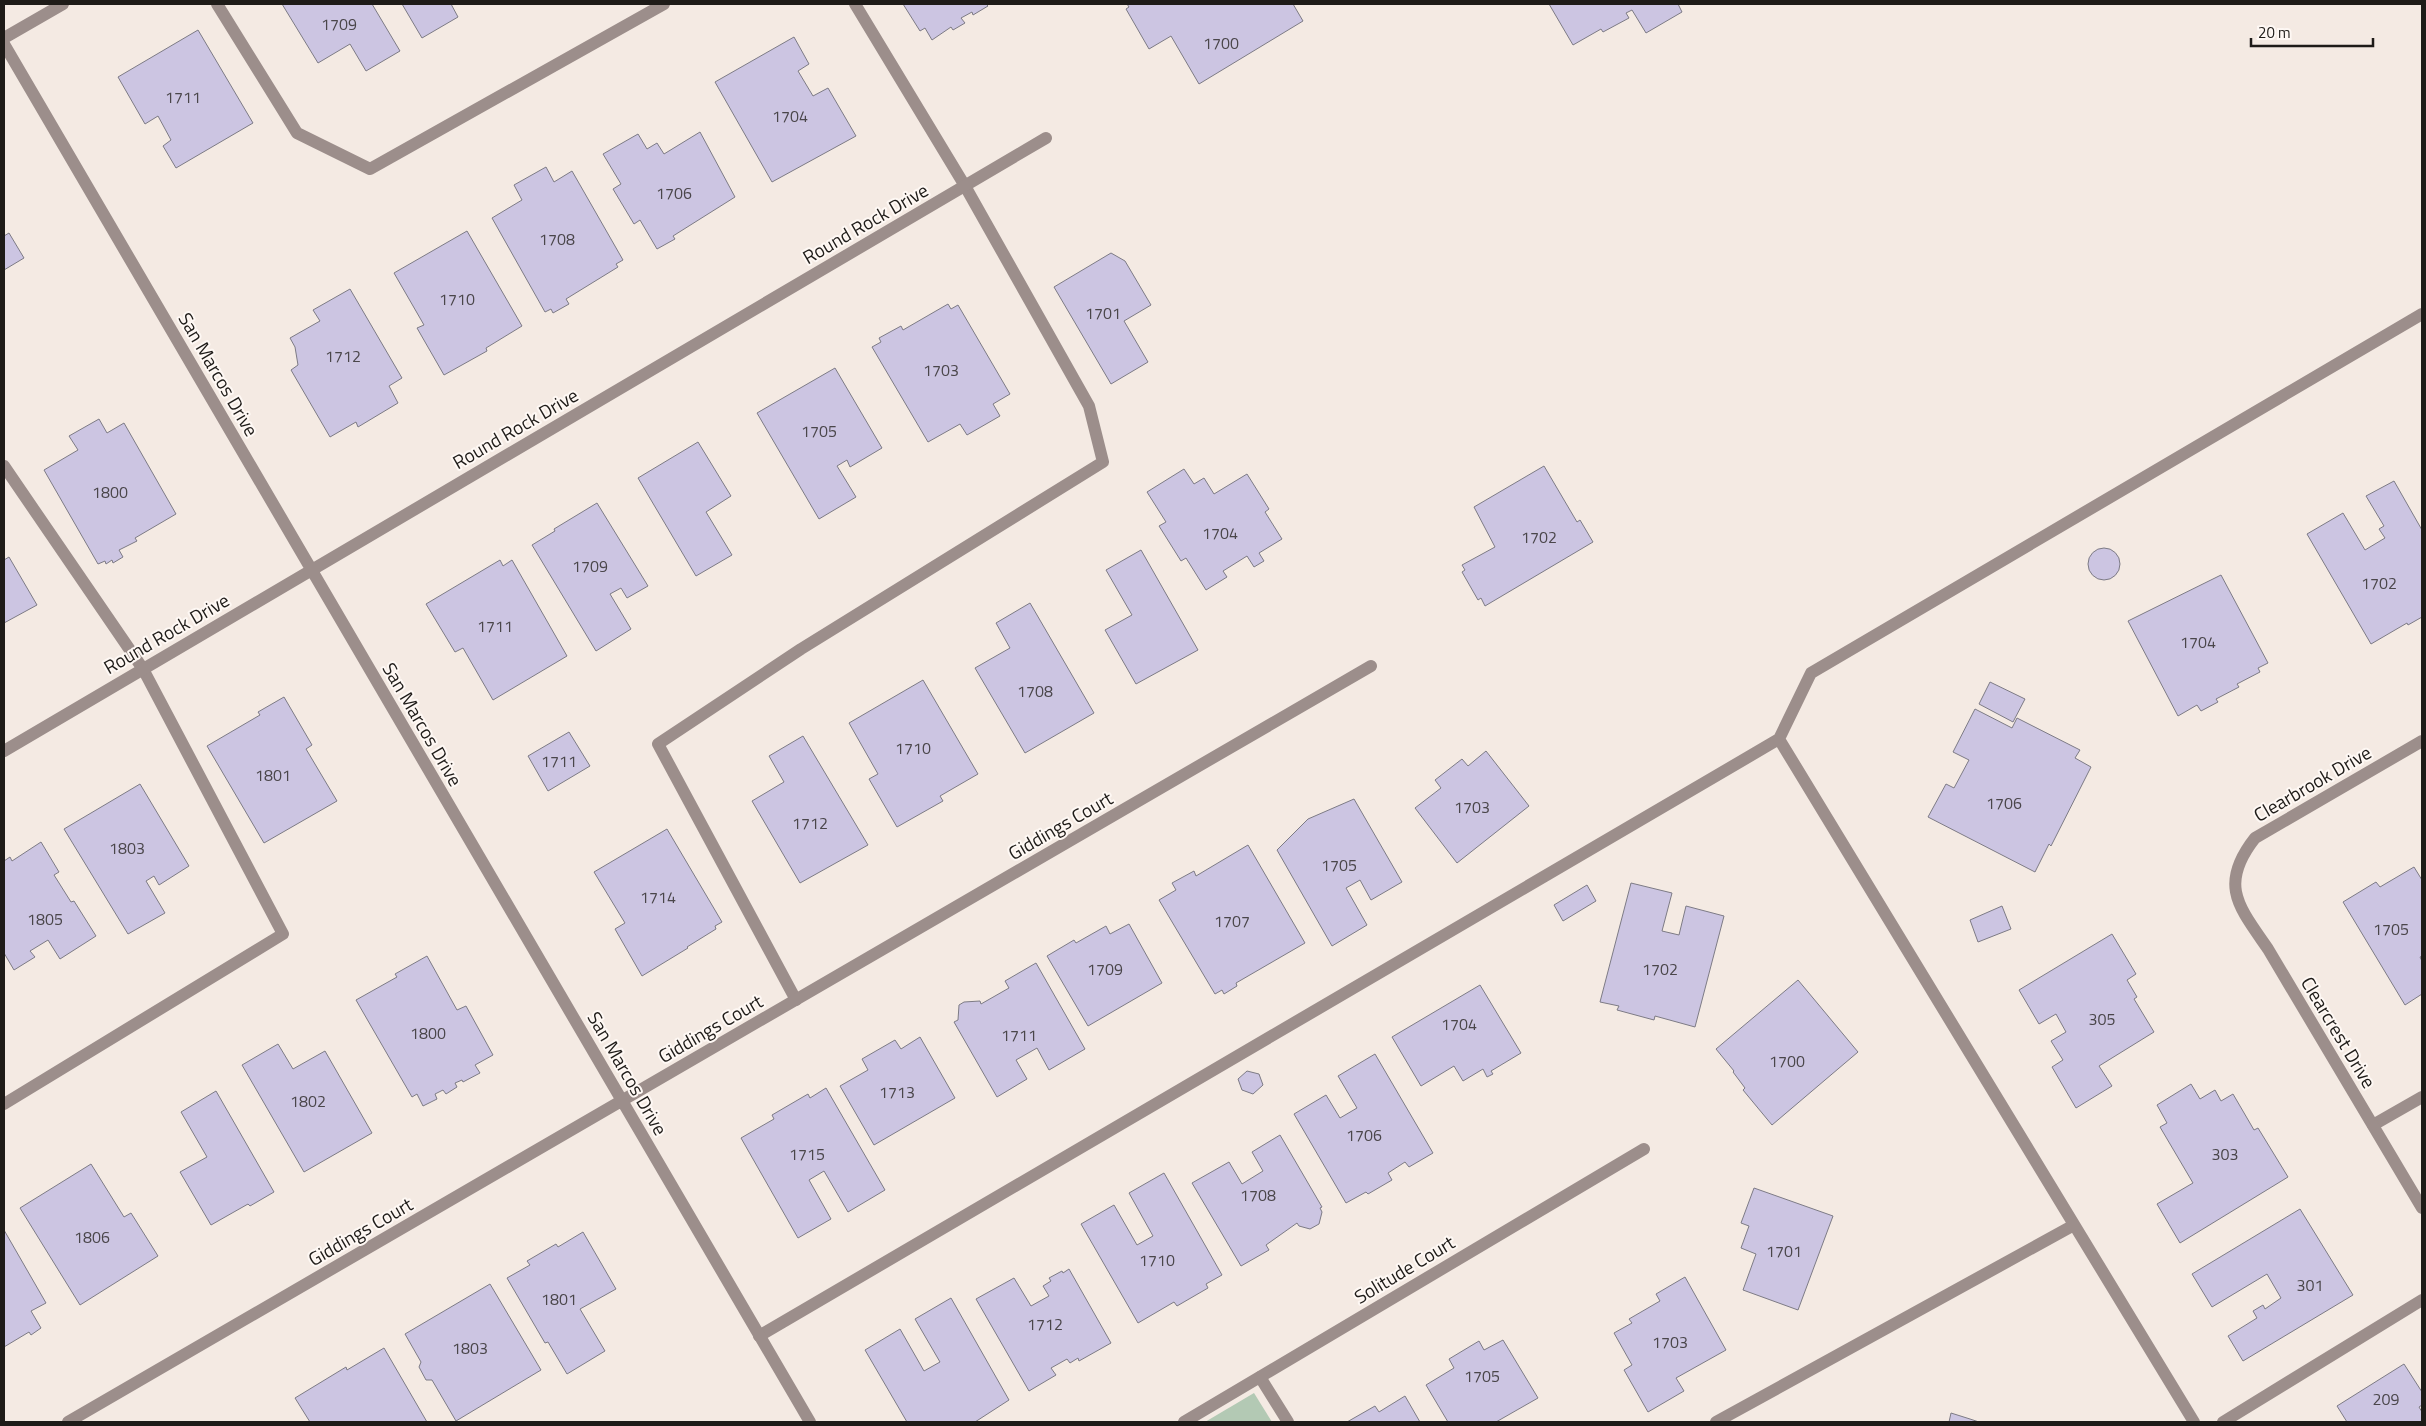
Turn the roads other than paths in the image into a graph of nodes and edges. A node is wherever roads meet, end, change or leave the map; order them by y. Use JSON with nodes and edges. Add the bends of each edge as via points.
{"nodes":[{"id":1,"x":63,"y":4,"type":"edge"},
{"id":2,"x":217,"y":4,"type":"edge"},
{"id":3,"x":664,"y":4,"type":"edge"},
{"id":4,"x":854,"y":4,"type":"edge"},
{"id":5,"x":4,"y":38,"type":"edge"},
{"id":6,"x":4,"y":44,"type":"edge"},
{"id":7,"x":1046,"y":138,"type":"dead end"},
{"id":8,"x":965,"y":186,"type":"junction"},
{"id":9,"x":2422,"y":314,"type":"edge"},
{"id":10,"x":4,"y":466,"type":"edge"},
{"id":11,"x":312,"y":570,"type":"junction"},
{"id":12,"x":1371,"y":666,"type":"dead end"},
{"id":13,"x":143,"y":669,"type":"junction"},
{"id":14,"x":1779,"y":739,"type":"junction"},
{"id":15,"x":2422,"y":741,"type":"edge"},
{"id":16,"x":4,"y":751,"type":"edge"},
{"id":17,"x":2236,"y":872,"type":"joint"},
{"id":18,"x":796,"y":1000,"type":"junction"},
{"id":19,"x":2422,"y":1097,"type":"edge"},
{"id":20,"x":622,"y":1101,"type":"junction"},
{"id":21,"x":4,"y":1104,"type":"edge"},
{"id":22,"x":2373,"y":1125,"type":"junction"},
{"id":23,"x":1644,"y":1149,"type":"dead end"},
{"id":24,"x":2422,"y":1208,"type":"edge"},
{"id":25,"x":2074,"y":1225,"type":"junction"},
{"id":26,"x":2422,"y":1300,"type":"edge"},
{"id":27,"x":760,"y":1336,"type":"junction"},
{"id":28,"x":1260,"y":1377,"type":"junction"},
{"id":29,"x":68,"y":1422,"type":"edge"},
{"id":30,"x":810,"y":1422,"type":"edge"},
{"id":31,"x":1184,"y":1422,"type":"edge"},
{"id":32,"x":1288,"y":1422,"type":"edge"},
{"id":33,"x":1716,"y":1422,"type":"edge"},
{"id":34,"x":2194,"y":1422,"type":"edge"},
{"id":35,"x":2223,"y":1422,"type":"edge"}],
"edges":[{"from":1,"to":5,"type":"street"},
{"from":2,"to":3,"type":"street","via":[[297,133],[370,169]]},
{"from":4,"to":8,"type":"street"},
{"from":6,"to":11,"type":"street","name":"San Marcos Drive"},
{"from":7,"to":8,"type":"street","name":"Round Rock Drive"},
{"from":8,"to":11,"type":"street","name":"Round Rock Drive"},
{"from":8,"to":18,"type":"street","via":[[1089,406],[1103,462],[801,649],[658,744]]},
{"from":9,"to":14,"type":"street","via":[[1811,673]]},
{"from":10,"to":13,"type":"street"},
{"from":11,"to":13,"type":"street","name":"Round Rock Drive"},
{"from":11,"to":20,"type":"street","name":"San Marcos Drive"},
{"from":12,"to":18,"type":"street","name":"Giddings Court"},
{"from":13,"to":16,"type":"street","name":"Round Rock Drive"},
{"from":13,"to":21,"type":"street","via":[[283,934]]},
{"from":14,"to":25,"type":"street"},
{"from":14,"to":27,"type":"street"},
{"from":15,"to":17,"type":"street","name":"Clearbrook Drive","via":[[2255,838],[2243,853]]},
{"from":17,"to":22,"type":"street","name":"Clearcrest Drive","via":[[2236,892],[2241,910],[2268,949]]},
{"from":18,"to":20,"type":"street","name":"Giddings Court"},
{"from":19,"to":22,"type":"street"},
{"from":20,"to":27,"type":"street","name":"San Marcos Drive"},
{"from":20,"to":29,"type":"street","name":"Giddings Court"},
{"from":22,"to":24,"type":"street","name":"Clearcrest Drive"},
{"from":23,"to":28,"type":"street","name":"Solitude Court"},
{"from":25,"to":33,"type":"street"},
{"from":25,"to":34,"type":"street"},
{"from":26,"to":35,"type":"street"},
{"from":27,"to":30,"type":"street","name":"San Marcos Drive"},
{"from":28,"to":31,"type":"street","name":"Solitude Court"},
{"from":28,"to":32,"type":"street"}]}
